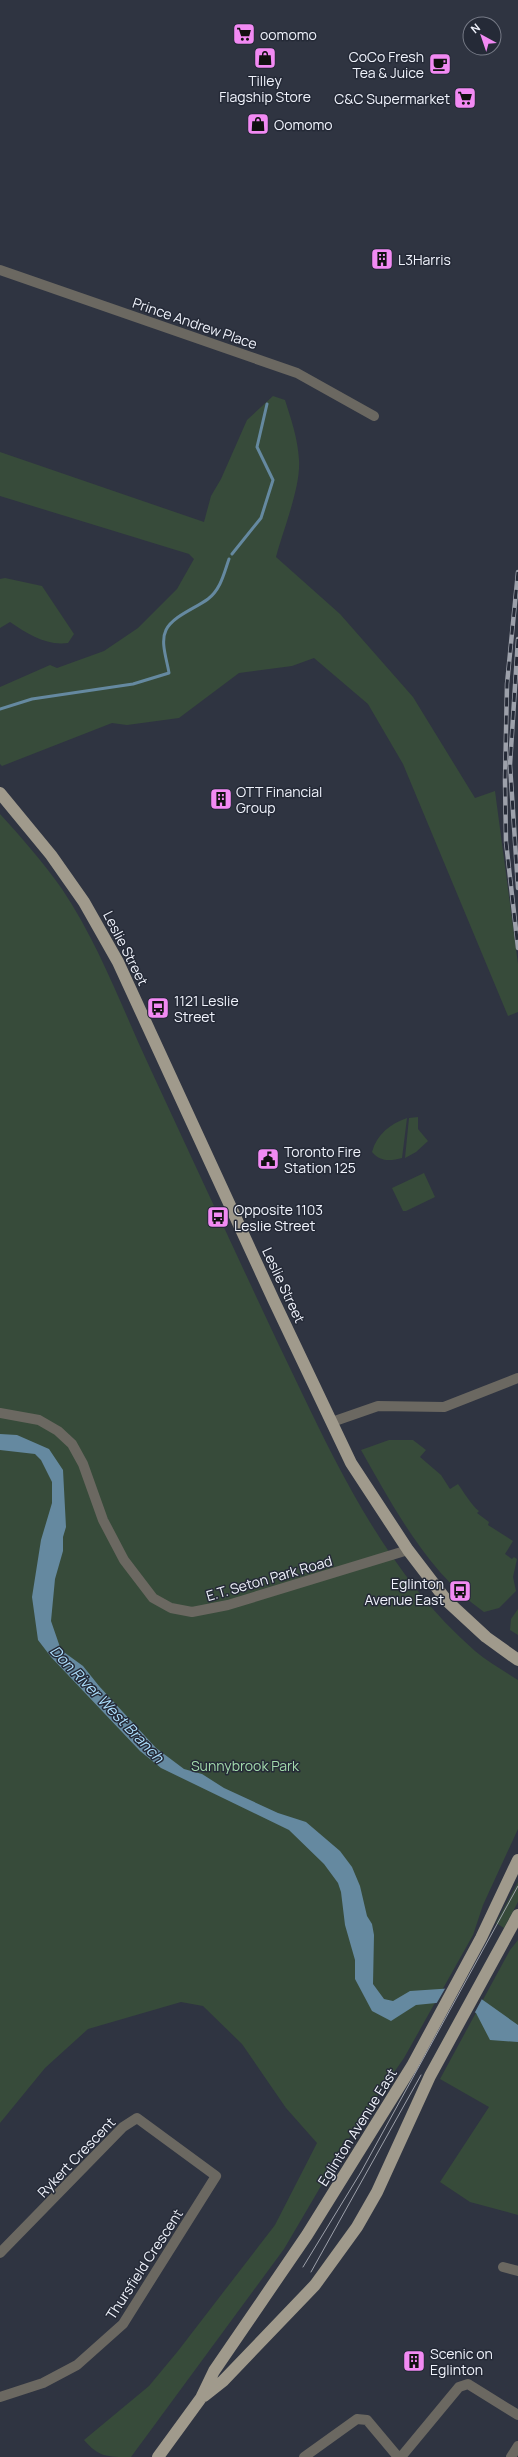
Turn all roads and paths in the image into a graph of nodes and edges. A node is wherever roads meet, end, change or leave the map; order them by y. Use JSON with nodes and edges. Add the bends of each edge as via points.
{"nodes":[{"id":1,"x":0,"y":270,"type":"edge"},
{"id":2,"x":374,"y":416,"type":"dead end"},
{"id":3,"x":0,"y":793,"type":"edge"},
{"id":4,"x":518,"y":1378,"type":"edge"},
{"id":5,"x":0,"y":1413,"type":"edge"},
{"id":6,"x":332,"y":1422,"type":"junction"},
{"id":7,"x":408,"y":1550,"type":"junction"},
{"id":8,"x":518,"y":1660,"type":"edge"},
{"id":9,"x":518,"y":1860,"type":"edge"},
{"id":10,"x":518,"y":1915,"type":"edge"},
{"id":11,"x":179,"y":2148,"type":"joint"},
{"id":12,"x":0,"y":2253,"type":"edge"},
{"id":13,"x":503,"y":2267,"type":"dead end"},
{"id":14,"x":518,"y":2271,"type":"edge"},
{"id":15,"x":0,"y":2397,"type":"edge"},
{"id":16,"x":202,"y":2398,"type":"junction"},
{"id":17,"x":518,"y":2415,"type":"edge"},
{"id":18,"x":518,"y":2446,"type":"edge"},
{"id":19,"x":158,"y":2457,"type":"edge"},
{"id":20,"x":304,"y":2457,"type":"edge"},
{"id":21,"x":400,"y":2457,"type":"edge"},
{"id":22,"x":511,"y":2457,"type":"edge"}],
"edges":[{"from":1,"to":2,"type":"street","name":"Prince Andrew Place","via":[[297,373]]},
{"from":3,"to":6,"type":"main road","name":"Leslie Street","via":[[42,843],[76,890],[118,962]]},
{"from":4,"to":6,"type":"street","via":[[444,1407],[378,1406]]},
{"from":5,"to":7,"type":"street","name":"E.T. Seton Park Road","via":[[42,1422],[58,1431],[72,1444],[82,1460],[103,1520],[124,1560],[153,1598],[171,1608],[192,1612],[228,1605]]},
{"from":6,"to":7,"type":"main road","name":"Leslie Street","via":[[351,1463]]},
{"from":7,"to":8,"type":"main road","name":"Leslie Street","via":[[447,1602],[486,1637]]},
{"from":9,"to":16,"type":"main road","name":"Eglinton Avenue East","via":[[481,1938],[412,2066],[307,2235],[214,2371]]},
{"from":10,"to":16,"type":"main road","name":"Eglinton Avenue East","via":[[430,2076],[377,2192],[329,2268],[223,2381]]},
{"from":11,"to":12,"type":"street","name":"Rykert Crescent","via":[[137,2118],[123,2127]]},
{"from":11,"to":15,"type":"street","name":"Thursfield Crescent","via":[[216,2176],[127,2319],[77,2365],[43,2383]]},
{"from":13,"to":14,"type":"street"},
{"from":16,"to":19,"type":"main road","name":"Eglinton Avenue East"},
{"from":17,"to":21,"type":"street","via":[[468,2384],[459,2387]]},
{"from":18,"to":22,"type":"street"},
{"from":20,"to":21,"type":"street","via":[[357,2419],[367,2420]]}]}
